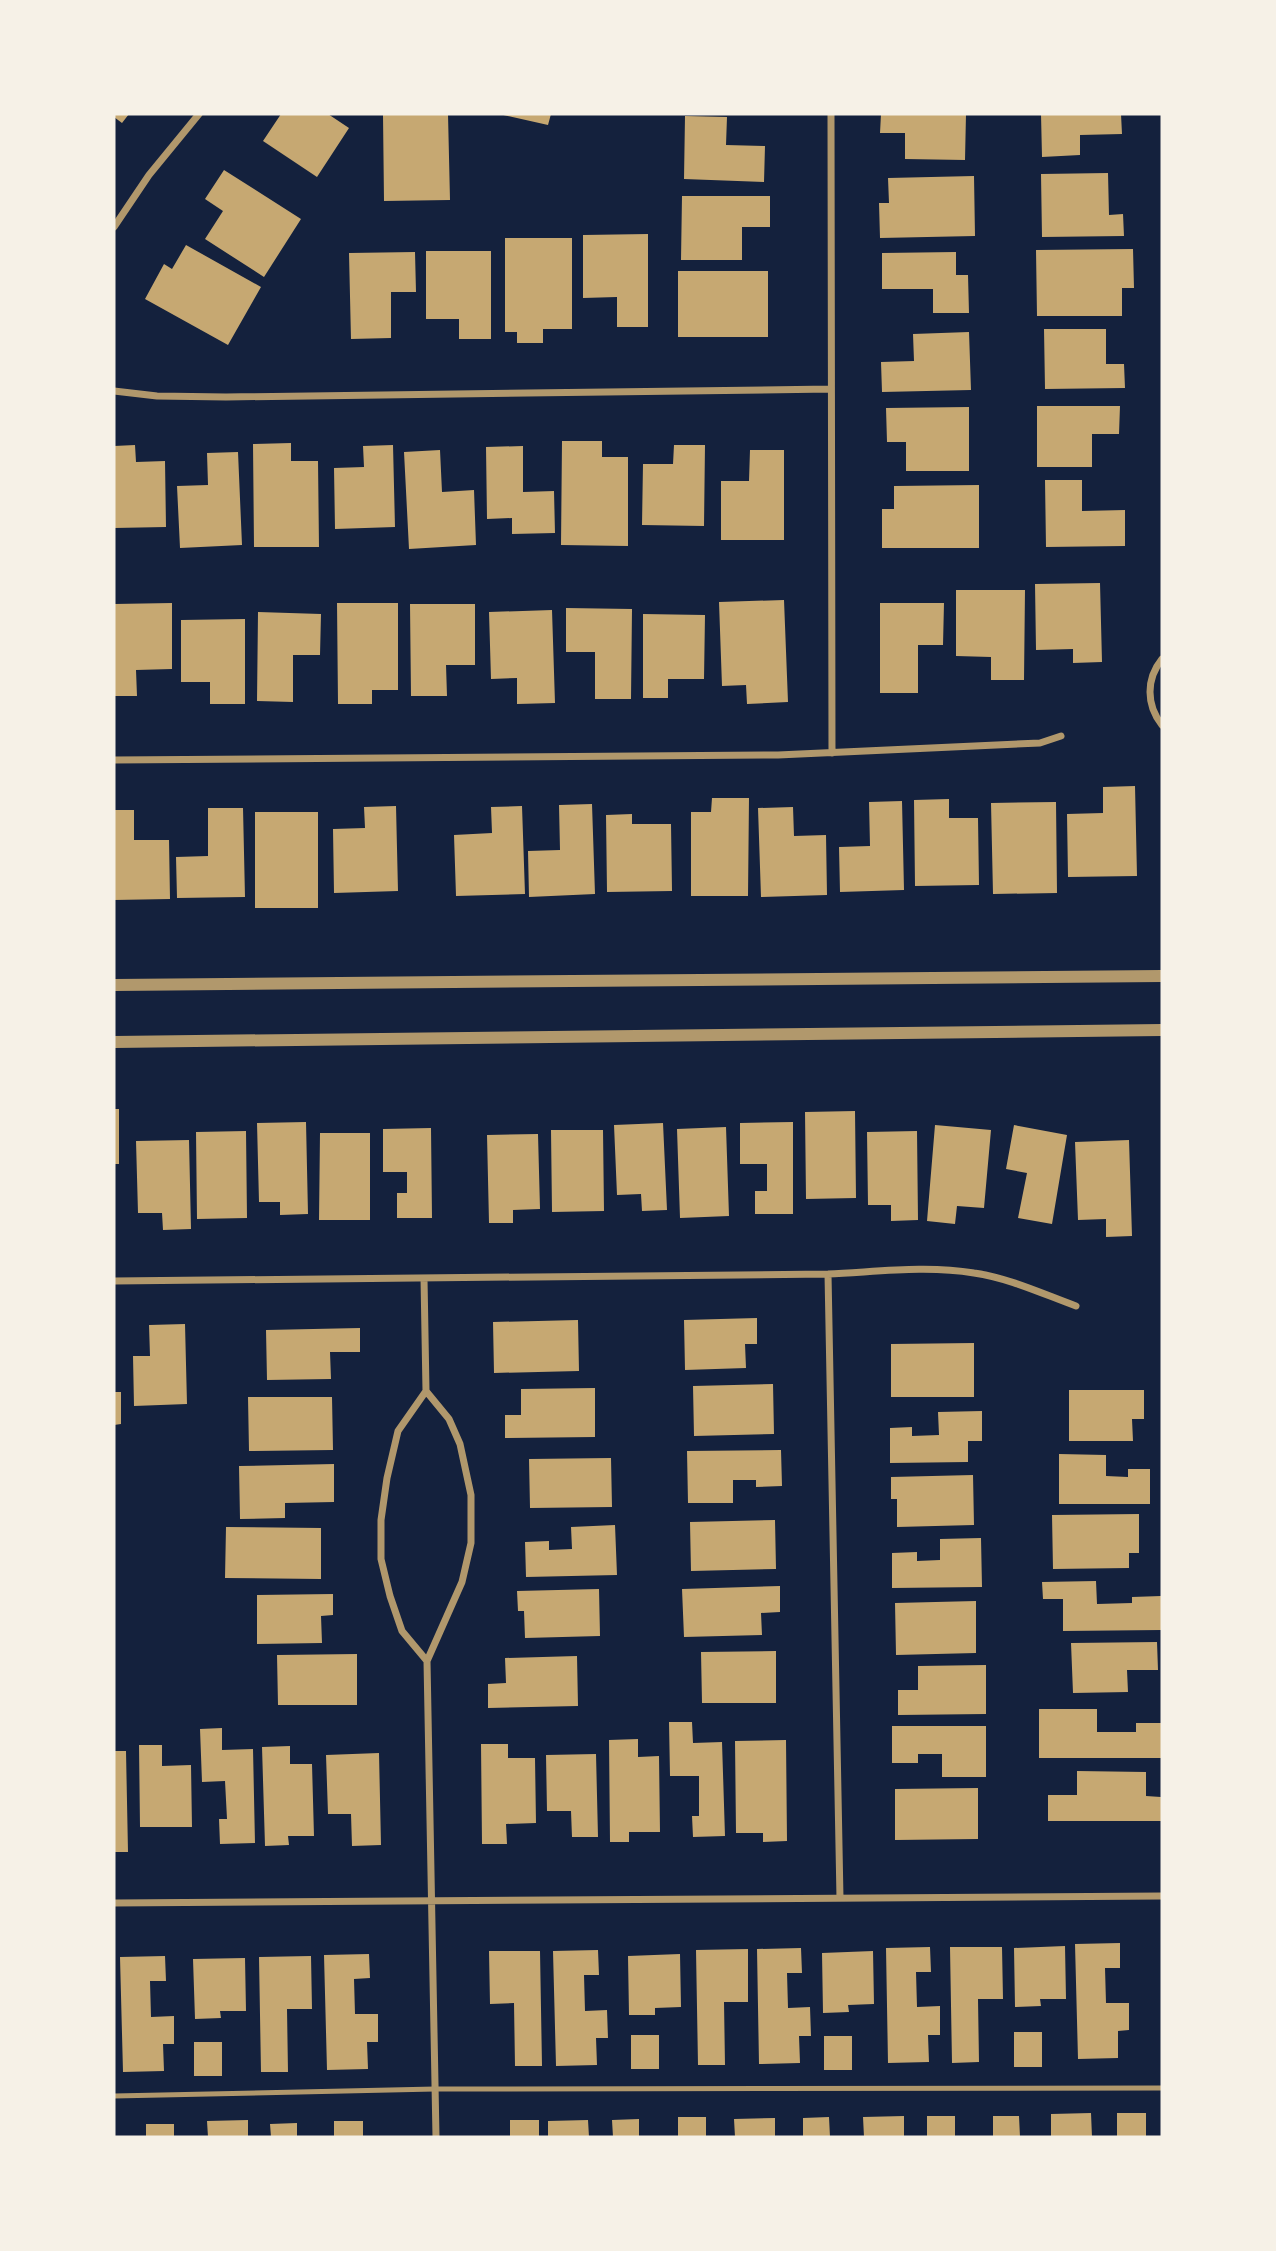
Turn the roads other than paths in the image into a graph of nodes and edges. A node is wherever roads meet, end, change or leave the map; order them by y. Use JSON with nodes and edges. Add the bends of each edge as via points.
{"nodes":[{"id":1,"x":199,"y":114,"type":"edge"},
{"id":2,"x":831,"y":114,"type":"edge"},
{"id":3,"x":114,"y":227,"type":"edge"},
{"id":4,"x":831,"y":388,"type":"junction"},
{"id":5,"x":114,"y":391,"type":"edge"},
{"id":6,"x":1162,"y":659,"type":"edge"},
{"id":7,"x":1162,"y":725,"type":"edge"},
{"id":8,"x":1061,"y":736,"type":"dead end"},
{"id":9,"x":832,"y":753,"type":"junction"},
{"id":10,"x":114,"y":760,"type":"edge"},
{"id":11,"x":1162,"y":976,"type":"edge"},
{"id":12,"x":114,"y":985,"type":"edge"},
{"id":13,"x":1162,"y":1030,"type":"edge"},
{"id":14,"x":114,"y":1042,"type":"edge"},
{"id":15,"x":828,"y":1273,"type":"junction"},
{"id":16,"x":424,"y":1278,"type":"junction"},
{"id":17,"x":114,"y":1281,"type":"edge"},
{"id":18,"x":1076,"y":1306,"type":"dead end"},
{"id":19,"x":426,"y":1391,"type":"junction"},
{"id":20,"x":428,"y":1661,"type":"junction"},
{"id":21,"x":1162,"y":1896,"type":"edge"},
{"id":22,"x":840,"y":1898,"type":"junction"},
{"id":23,"x":432,"y":1901,"type":"junction"},
{"id":24,"x":114,"y":1903,"type":"edge"},
{"id":25,"x":1162,"y":2088,"type":"edge"},
{"id":26,"x":435,"y":2089,"type":"junction"},
{"id":27,"x":114,"y":2096,"type":"edge"},
{"id":28,"x":436,"y":2137,"type":"edge"}],
"edges":[{"from":1,"to":3,"type":"street"},
{"from":2,"to":4,"type":"street"},
{"from":4,"to":5,"type":"street","via":[[226,397]]},
{"from":4,"to":9,"type":"street"},
{"from":6,"to":7,"type":"street","via":[[1150,687],[1152,708]]},
{"from":8,"to":9,"type":"street","via":[[1040,743]]},
{"from":9,"to":10,"type":"street"},
{"from":11,"to":12,"type":"street"},
{"from":13,"to":14,"type":"street"},
{"from":15,"to":16,"type":"street"},
{"from":15,"to":18,"type":"street","via":[[946,1269],[1005,1281]]},
{"from":15,"to":22,"type":"street"},
{"from":16,"to":17,"type":"street"},
{"from":16,"to":19,"type":"street"},
{"from":19,"to":20,"type":"street","via":[[449,1419],[460,1444],[471,1495],[471,1543],[462,1582]]},
{"from":19,"to":20,"type":"street","via":[[397,1431],[381,1520],[381,1559],[402,1630]]},
{"from":20,"to":23,"type":"street"},
{"from":21,"to":22,"type":"street"},
{"from":22,"to":23,"type":"street"},
{"from":23,"to":24,"type":"street"},
{"from":23,"to":26,"type":"street"},
{"from":25,"to":26,"type":"lane"},
{"from":26,"to":27,"type":"lane"},
{"from":26,"to":28,"type":"street"}]}
